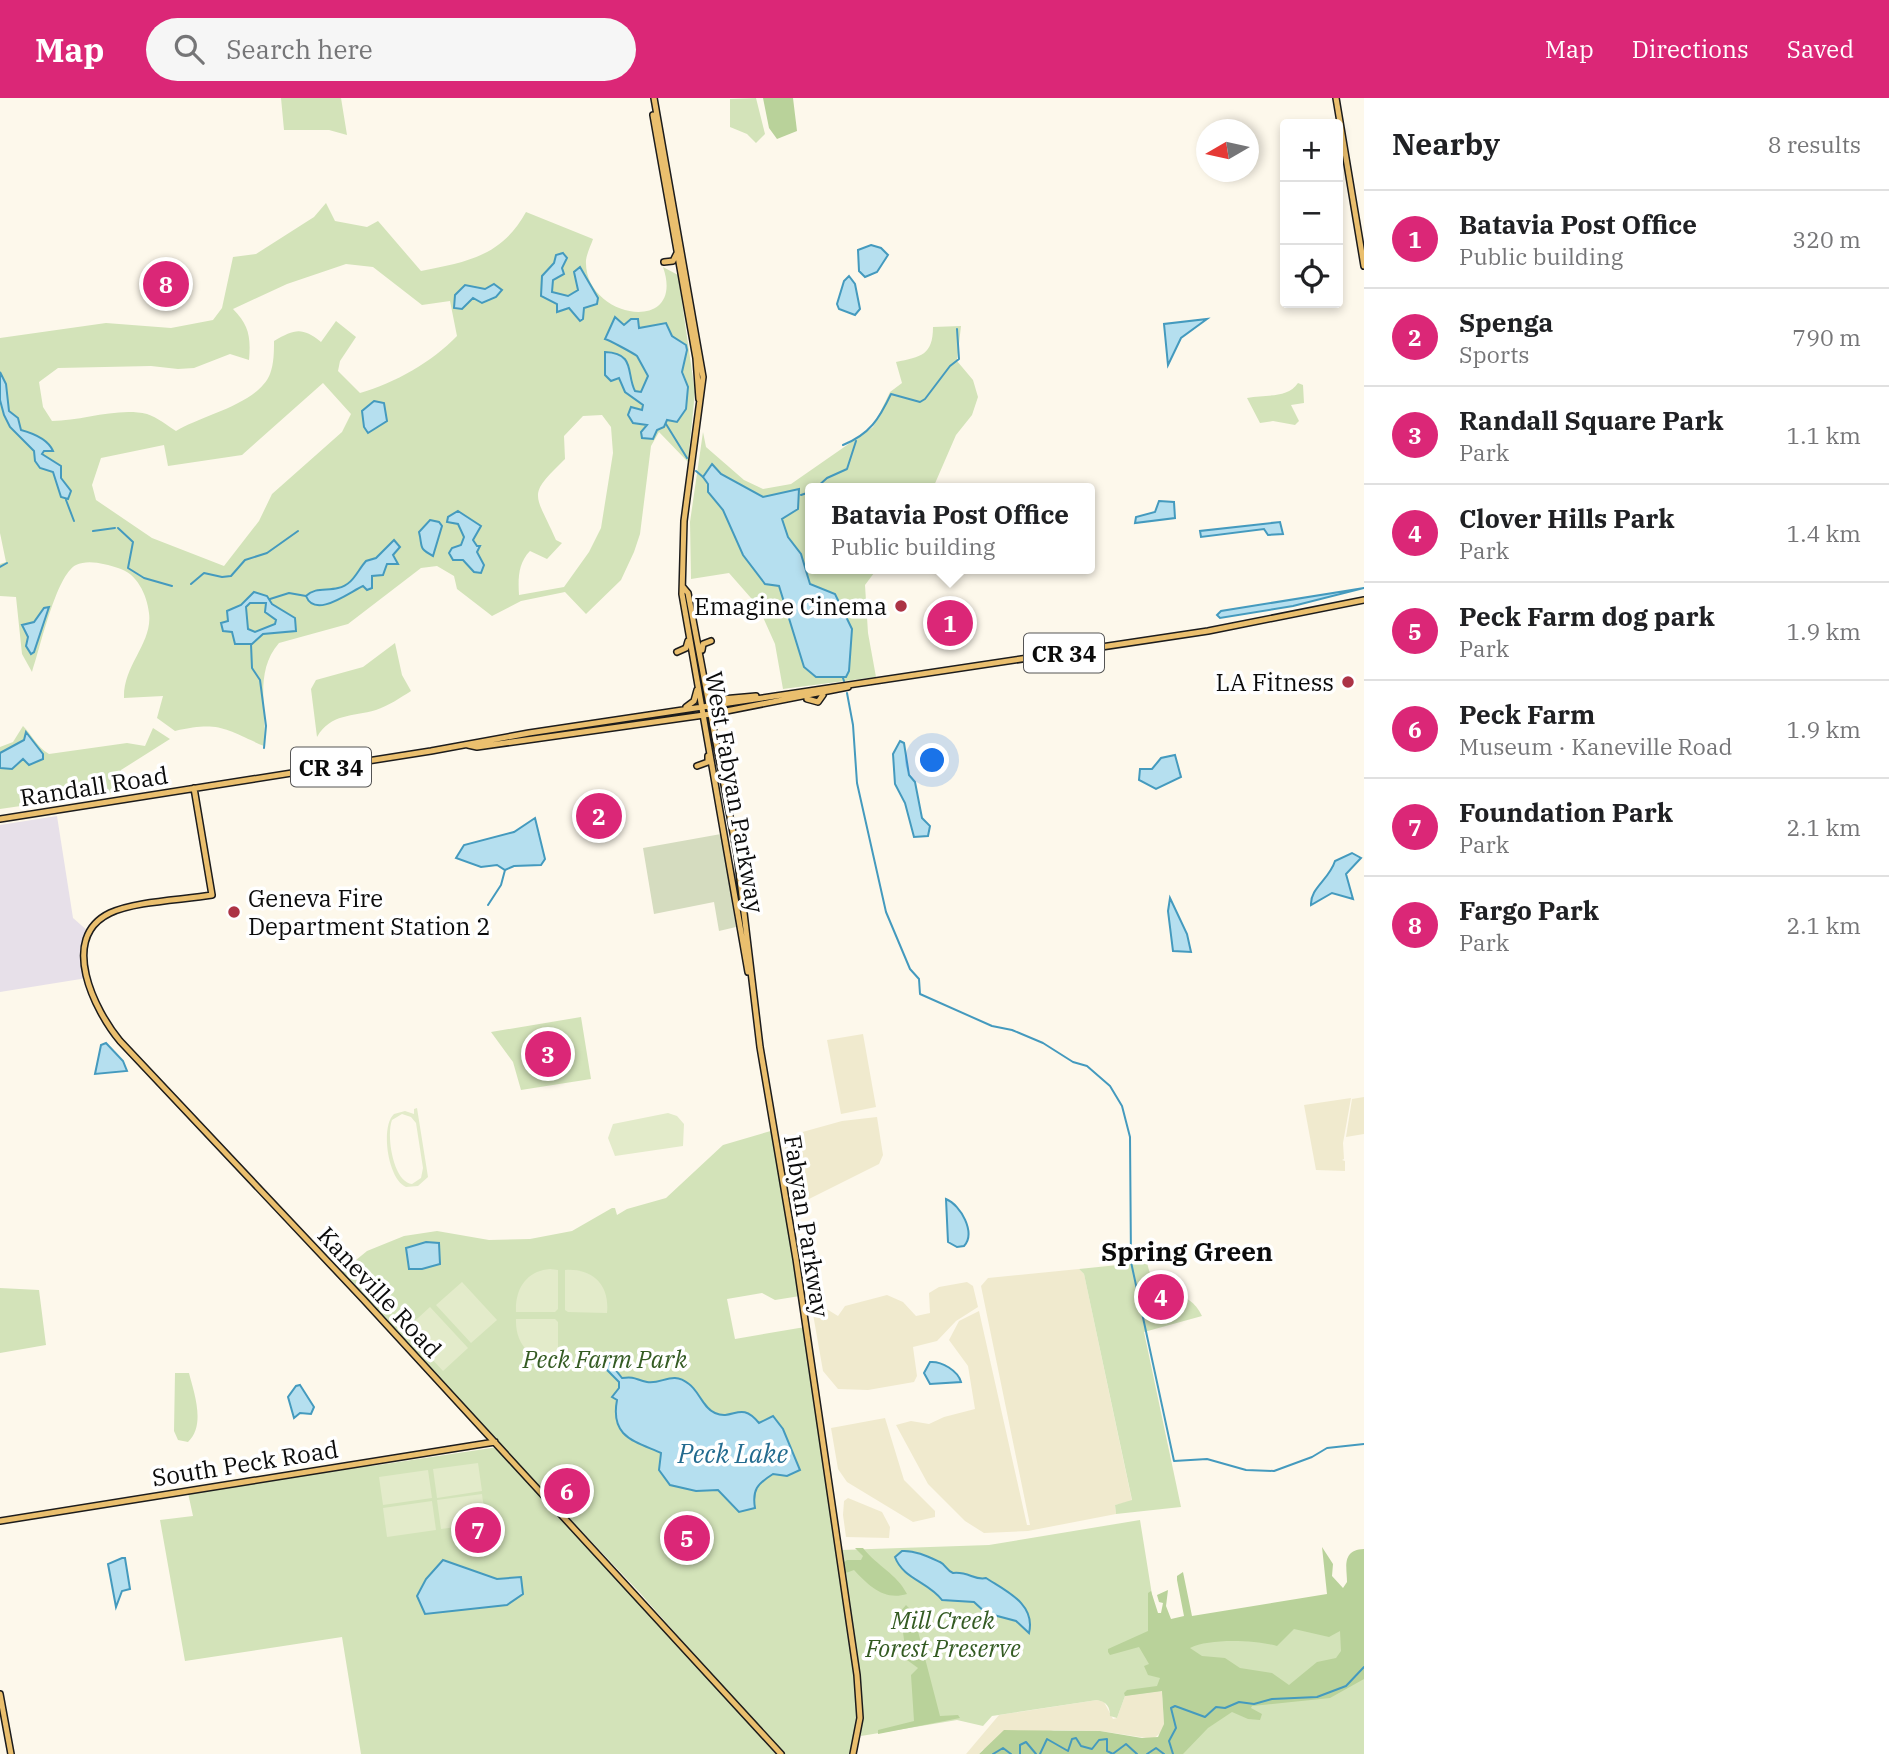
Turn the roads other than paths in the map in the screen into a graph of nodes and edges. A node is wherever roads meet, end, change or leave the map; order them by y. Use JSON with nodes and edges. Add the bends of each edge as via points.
{"nodes":[{"id":1,"x":652,"y":98,"type":"edge"},
{"id":2,"x":1336,"y":98,"type":"edge"},
{"id":3,"x":677,"y":253,"type":"junction"},
{"id":4,"x":664,"y":262,"type":"dead end"},
{"id":5,"x":1364,"y":266,"type":"edge"},
{"id":6,"x":699,"y":423,"type":"junction"},
{"id":7,"x":683,"y":587,"type":"junction"},
{"id":8,"x":1364,"y":600,"type":"edge"},
{"id":9,"x":684,"y":607,"type":"junction"},
{"id":10,"x":711,"y":641,"type":"dead end"},
{"id":11,"x":677,"y":652,"type":"dead end"},
{"id":12,"x":703,"y":682,"type":"junction"},
{"id":13,"x":852,"y":685,"type":"junction"},
{"id":14,"x":769,"y":696,"type":"junction"},
{"id":15,"x":706,"y":706,"type":"junction"},
{"id":16,"x":680,"y":709,"type":"junction"},
{"id":17,"x":728,"y":711,"type":"junction"},
{"id":18,"x":707,"y":714,"type":"junction"},
{"id":19,"x":669,"y":719,"type":"junction"},
{"id":20,"x":707,"y":733,"type":"junction"},
{"id":21,"x":468,"y":745,"type":"junction"},
{"id":22,"x":717,"y":747,"type":"junction"},
{"id":23,"x":714,"y":772,"type":"junction"},
{"id":24,"x":194,"y":788,"type":"junction"},
{"id":25,"x":0,"y":819,"type":"edge"},
{"id":26,"x":754,"y":1002,"type":"junction"},
{"id":27,"x":495,"y":1442,"type":"junction"},
{"id":28,"x":0,"y":1521,"type":"edge"},
{"id":29,"x":0,"y":1694,"type":"edge"},
{"id":30,"x":11,"y":1754,"type":"edge"},
{"id":31,"x":781,"y":1754,"type":"edge"},
{"id":32,"x":853,"y":1754,"type":"edge"}],
"edges":[{"from":1,"to":3,"type":"main road","name":"West Fabyan Parkway"},
{"from":1,"to":6,"type":"main road","name":"West Fabyan Parkway","via":[[700,350],[703,394]]},
{"from":2,"to":5,"type":"main road"},
{"from":3,"to":4,"type":"main road","via":[[674,261]]},
{"from":3,"to":6,"type":"main road","name":"West Fabyan Parkway","via":[[696,358]]},
{"from":6,"to":7,"type":"main road","name":"West Fabyan Parkway","via":[[684,521]]},
{"from":7,"to":9,"type":"main road","name":"West Fabyan Parkway"},
{"from":7,"to":12,"type":"main road","name":"West Fabyan Parkway","via":[[688,593]]},
{"from":8,"to":13,"type":"main road","number":"CR 34","via":[[1208,631]]},
{"from":9,"to":11,"type":"main road","via":[[689,644]]},
{"from":9,"to":12,"type":"main road","name":"West Fabyan Parkway"},
{"from":10,"to":12,"type":"main road","via":[[702,648]]},
{"from":12,"to":14,"type":"main road","via":[[712,696],[719,698]]},
{"from":12,"to":15,"type":"main road","name":"West Fabyan Parkway"},
{"from":12,"to":15,"type":"main road","name":"West Fabyan Parkway"},
{"from":12,"to":16,"type":"main road","via":[[694,701]]},
{"from":13,"to":14,"type":"main road","number":"CR 34"},
{"from":13,"to":17,"type":"main road","number":"CR 34","via":[[824,693],[818,702],[779,701]]},
{"from":14,"to":15,"type":"main road","number":"CR 34"},
{"from":15,"to":16,"type":"main road","number":"CR 34"},
{"from":15,"to":18,"type":"main road","name":"Fabyan Parkway"},
{"from":16,"to":21,"type":"main road","number":"CR 34"},
{"from":17,"to":18,"type":"main road","number":"CR 34"},
{"from":17,"to":22,"type":"main road","via":[[716,720]]},
{"from":18,"to":19,"type":"main road","number":"CR 34"},
{"from":18,"to":20,"type":"main road","name":"West Fabyan Parkway"},
{"from":18,"to":22,"type":"main road","name":"Fabyan Parkway"},
{"from":19,"to":20,"type":"main road","via":[[696,719]]},
{"from":19,"to":21,"type":"main road","number":"CR 34"},
{"from":20,"to":23,"type":"main road","name":"West Fabyan Parkway"},
{"from":20,"to":23,"type":"main road","via":[[709,760],[697,766]]},
{"from":21,"to":24,"type":"main road","number":"CR 34"},
{"from":22,"to":26,"type":"main road","name":"Fabyan Parkway","via":[[737,854]]},
{"from":23,"to":26,"type":"main road","name":"West Fabyan Parkway"},
{"from":24,"to":25,"type":"main road","name":"Randall Road","number":"CR 34"},
{"from":24,"to":27,"type":"main road","name":"Kaneville Road","via":[[212,895],[118,910],[95,924],[86,942],[85,958],[99,1012],[144,1067]]},
{"from":26,"to":32,"type":"main road","name":"Fabyan Parkway","via":[[858,1682],[860,1718]]},
{"from":27,"to":28,"type":"main road","name":"South Peck Road"},
{"from":27,"to":31,"type":"main road","name":"Kaneville Road"},
{"from":29,"to":30,"type":"main road"}]}
